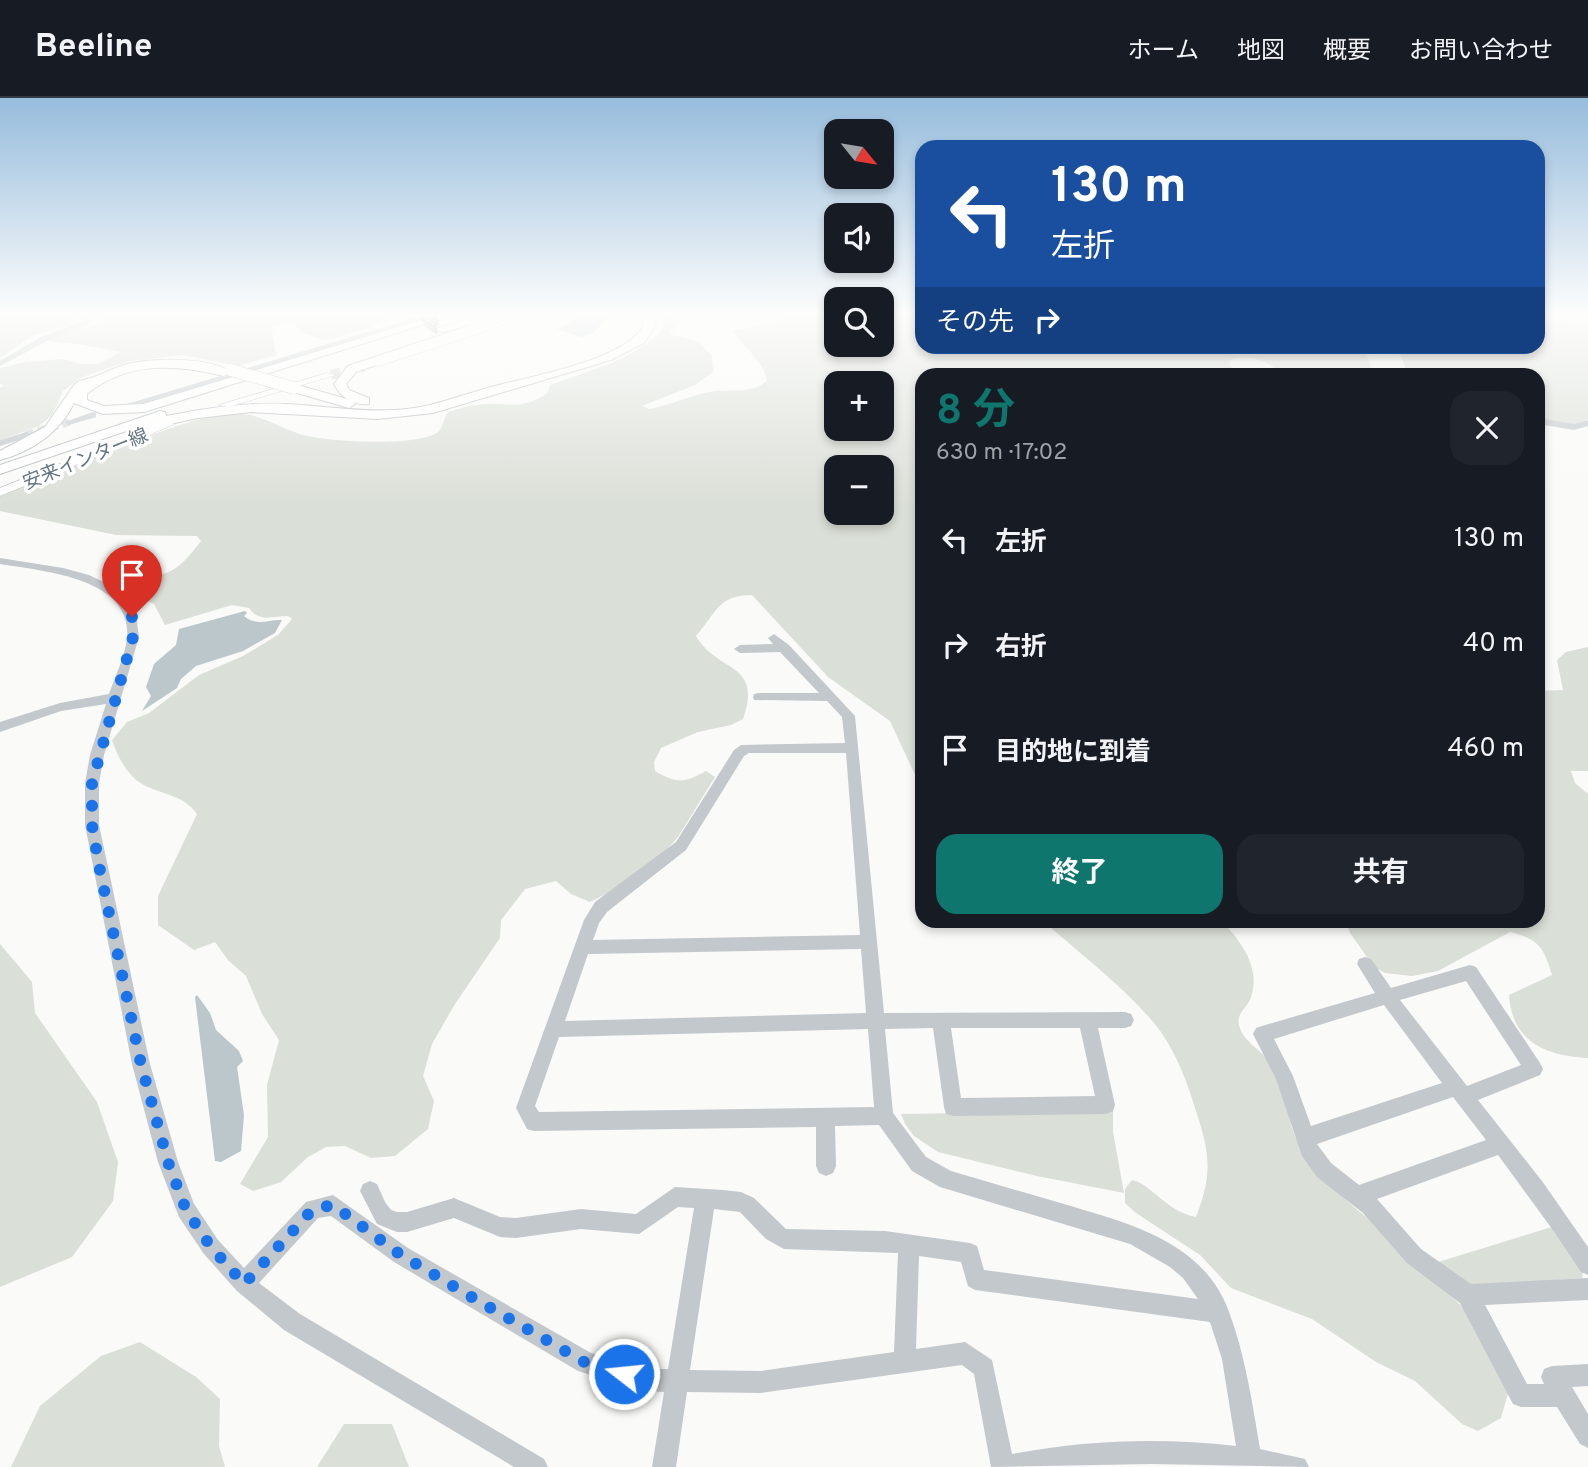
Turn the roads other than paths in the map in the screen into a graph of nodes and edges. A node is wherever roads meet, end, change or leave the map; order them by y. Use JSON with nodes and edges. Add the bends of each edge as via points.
{"nodes":[{"id":1,"x":97,"y":377,"type":"edge"},
{"id":2,"x":106,"y":377,"type":"edge"},
{"id":3,"x":223,"y":377,"type":"edge"},
{"id":4,"x":246,"y":377,"type":"edge"},
{"id":5,"x":248,"y":377,"type":"edge"},
{"id":6,"x":303,"y":377,"type":"edge"},
{"id":7,"x":307,"y":377,"type":"edge"},
{"id":8,"x":346,"y":377,"type":"edge"},
{"id":9,"x":526,"y":377,"type":"edge"},
{"id":10,"x":528,"y":377,"type":"edge"},
{"id":11,"x":498,"y":386,"type":"junction"},
{"id":12,"x":131,"y":404,"type":"dead end"},
{"id":13,"x":224,"y":405,"type":"dead end"},
{"id":14,"x":93,"y":415,"type":"dead end"},
{"id":15,"x":69,"y":422,"type":"tunnel mouth"},
{"id":16,"x":1545,"y":422,"type":"edge"},
{"id":17,"x":1588,"y":423,"type":"edge"},
{"id":18,"x":169,"y":425,"type":"dead end"},
{"id":19,"x":26,"y":435,"type":"tunnel mouth"},
{"id":20,"x":79,"y":442,"type":"junction"},
{"id":21,"x":0,"y":443,"type":"edge"},
{"id":22,"x":0,"y":456,"type":"edge"},
{"id":23,"x":0,"y":470,"type":"edge"},
{"id":24,"x":0,"y":492,"type":"edge"},
{"id":25,"x":3,"y":564,"type":"edge"},
{"id":26,"x":740,"y":649,"type":"dead end"},
{"id":27,"x":759,"y":697,"type":"dead end"},
{"id":28,"x":830,"y":697,"type":"junction"},
{"id":29,"x":114,"y":698,"type":"junction"},
{"id":30,"x":0,"y":727,"type":"edge"},
{"id":31,"x":852,"y":748,"type":"junction"},
{"id":32,"x":870,"y":942,"type":"junction"},
{"id":33,"x":582,"y":947,"type":"junction"},
{"id":34,"x":1364,"y":964,"type":"dead end"},
{"id":35,"x":1386,"y":996,"type":"junction"},
{"id":36,"x":940,"y":1020,"type":"junction"},
{"id":37,"x":1087,"y":1020,"type":"junction"},
{"id":38,"x":1125,"y":1020,"type":"dead end"},
{"id":39,"x":875,"y":1023,"type":"junction"},
{"id":40,"x":553,"y":1029,"type":"junction"},
{"id":41,"x":1459,"y":1092,"type":"junction"},
{"id":42,"x":884,"y":1116,"type":"junction"},
{"id":43,"x":825,"y":1117,"type":"junction"},
{"id":44,"x":1305,"y":1138,"type":"junction"},
{"id":45,"x":1500,"y":1145,"type":"junction"},
{"id":46,"x":826,"y":1166,"type":"dead end"},
{"id":47,"x":370,"y":1191,"type":"dead end"},
{"id":48,"x":1357,"y":1196,"type":"junction"},
{"id":49,"x":705,"y":1200,"type":"junction"},
{"id":50,"x":909,"y":1244,"type":"junction"},
{"id":51,"x":1588,"y":1265,"type":"edge"},
{"id":52,"x":244,"y":1284,"type":"junction"},
{"id":53,"x":1588,"y":1289,"type":"edge"},
{"id":54,"x":1468,"y":1295,"type":"junction"},
{"id":55,"x":1218,"y":1312,"type":"junction"},
{"id":56,"x":905,"y":1361,"type":"junction"},
{"id":57,"x":1588,"y":1375,"type":"edge"},
{"id":58,"x":677,"y":1381,"type":"junction"},
{"id":59,"x":1564,"y":1395,"type":"junction"},
{"id":60,"x":1588,"y":1436,"type":"edge"},
{"id":61,"x":1250,"y":1458,"type":"junction"},
{"id":62,"x":536,"y":1467,"type":"edge"},
{"id":63,"x":664,"y":1467,"type":"edge"},
{"id":64,"x":1004,"y":1467,"type":"edge"},
{"id":65,"x":1297,"y":1467,"type":"edge"}],
"edges":[{"from":1,"to":22,"type":"highway","via":[[80,386],[50,429]]},
{"from":2,"to":4,"type":"highway","via":[[91,383],[81,393],[80,402],[103,410],[144,408]]},
{"from":3,"to":12,"type":"street"},
{"from":5,"to":11,"type":"highway","bridge":true,"via":[[342,406],[383,411],[438,404]]},
{"from":6,"to":20,"type":"highway"},
{"from":7,"to":13,"type":"main road"},
{"from":8,"to":11,"type":"highway","via":[[340,384],[344,392],[373,404]]},
{"from":9,"to":11,"type":"highway"},
{"from":10,"to":11,"type":"highway"},
{"from":11,"to":20,"type":"highway","via":[[440,408],[412,413],[228,410]]},
{"from":14,"to":15,"type":"street"},
{"from":16,"to":17,"type":"street","via":[[1574,428]]},
{"from":18,"to":24,"type":"main road","name":"安来インター線"},
{"from":19,"to":21,"type":"street"},
{"from":20,"to":23,"type":"highway"},
{"from":25,"to":29,"type":"street","via":[[78,576],[116,594],[129,608],[133,637]]},
{"from":26,"to":28,"type":"street","via":[[779,643]]},
{"from":27,"to":28,"type":"street"},
{"from":28,"to":31,"type":"street","via":[[848,716]]},
{"from":29,"to":30,"type":"street","via":[[60,707]]},
{"from":29,"to":52,"type":"street","via":[[92,783],[92,825],[141,1064],[186,1210]]},
{"from":31,"to":32,"type":"street"},
{"from":31,"to":33,"type":"street","via":[[746,748],[739,753],[681,846],[601,907]]},
{"from":32,"to":33,"type":"street"},
{"from":32,"to":39,"type":"street"},
{"from":33,"to":40,"type":"street"},
{"from":34,"to":35,"type":"street"},
{"from":35,"to":41,"type":"street"},
{"from":35,"to":41,"type":"street","via":[[1470,972],[1534,1069]]},
{"from":35,"to":44,"type":"street","via":[[1262,1034],[1284,1076]]},
{"from":36,"to":37,"type":"street"},
{"from":36,"to":37,"type":"street","via":[[953,1107],[1106,1105]]},
{"from":36,"to":39,"type":"street"},
{"from":37,"to":38,"type":"street"},
{"from":39,"to":40,"type":"street"},
{"from":39,"to":42,"type":"street"},
{"from":40,"to":43,"type":"street","via":[[525,1108],[534,1122]]},
{"from":41,"to":44,"type":"street"},
{"from":41,"to":45,"type":"street"},
{"from":42,"to":43,"type":"street"},
{"from":42,"to":55,"type":"street","via":[[919,1164],[947,1180],[1104,1225],[1153,1244],[1190,1270]]},
{"from":43,"to":46,"type":"street"},
{"from":44,"to":48,"type":"street","via":[[1324,1170]]},
{"from":45,"to":48,"type":"street"},
{"from":45,"to":51,"type":"street","via":[[1561,1221]]},
{"from":47,"to":49,"type":"street","via":[[384,1217],[397,1222],[454,1208],[516,1228],[581,1219],[639,1224],[675,1197]]},
{"from":48,"to":54,"type":"street","via":[[1414,1256]]},
{"from":49,"to":50,"type":"street","via":[[745,1203],[784,1238]]},
{"from":49,"to":58,"type":"street"},
{"from":50,"to":55,"type":"street","via":[[970,1253],[975,1279]]},
{"from":50,"to":56,"type":"street"},
{"from":52,"to":58,"type":"street","via":[[313,1209],[333,1205],[401,1255],[586,1363],[644,1380]]},
{"from":52,"to":62,"type":"street","via":[[292,1322]]},
{"from":53,"to":54,"type":"street"},
{"from":54,"to":59,"type":"street","via":[[1521,1396]]},
{"from":55,"to":61,"type":"street","via":[[1228,1341]]},
{"from":56,"to":58,"type":"street","via":[[761,1382]]},
{"from":56,"to":64,"type":"street","via":[[965,1353],[984,1368]]},
{"from":57,"to":59,"type":"street","via":[[1552,1377]]},
{"from":58,"to":63,"type":"street"},
{"from":59,"to":60,"type":"street"},
{"from":61,"to":64,"type":"street","via":[[1112,1452]]},
{"from":61,"to":65,"type":"street"}]}
